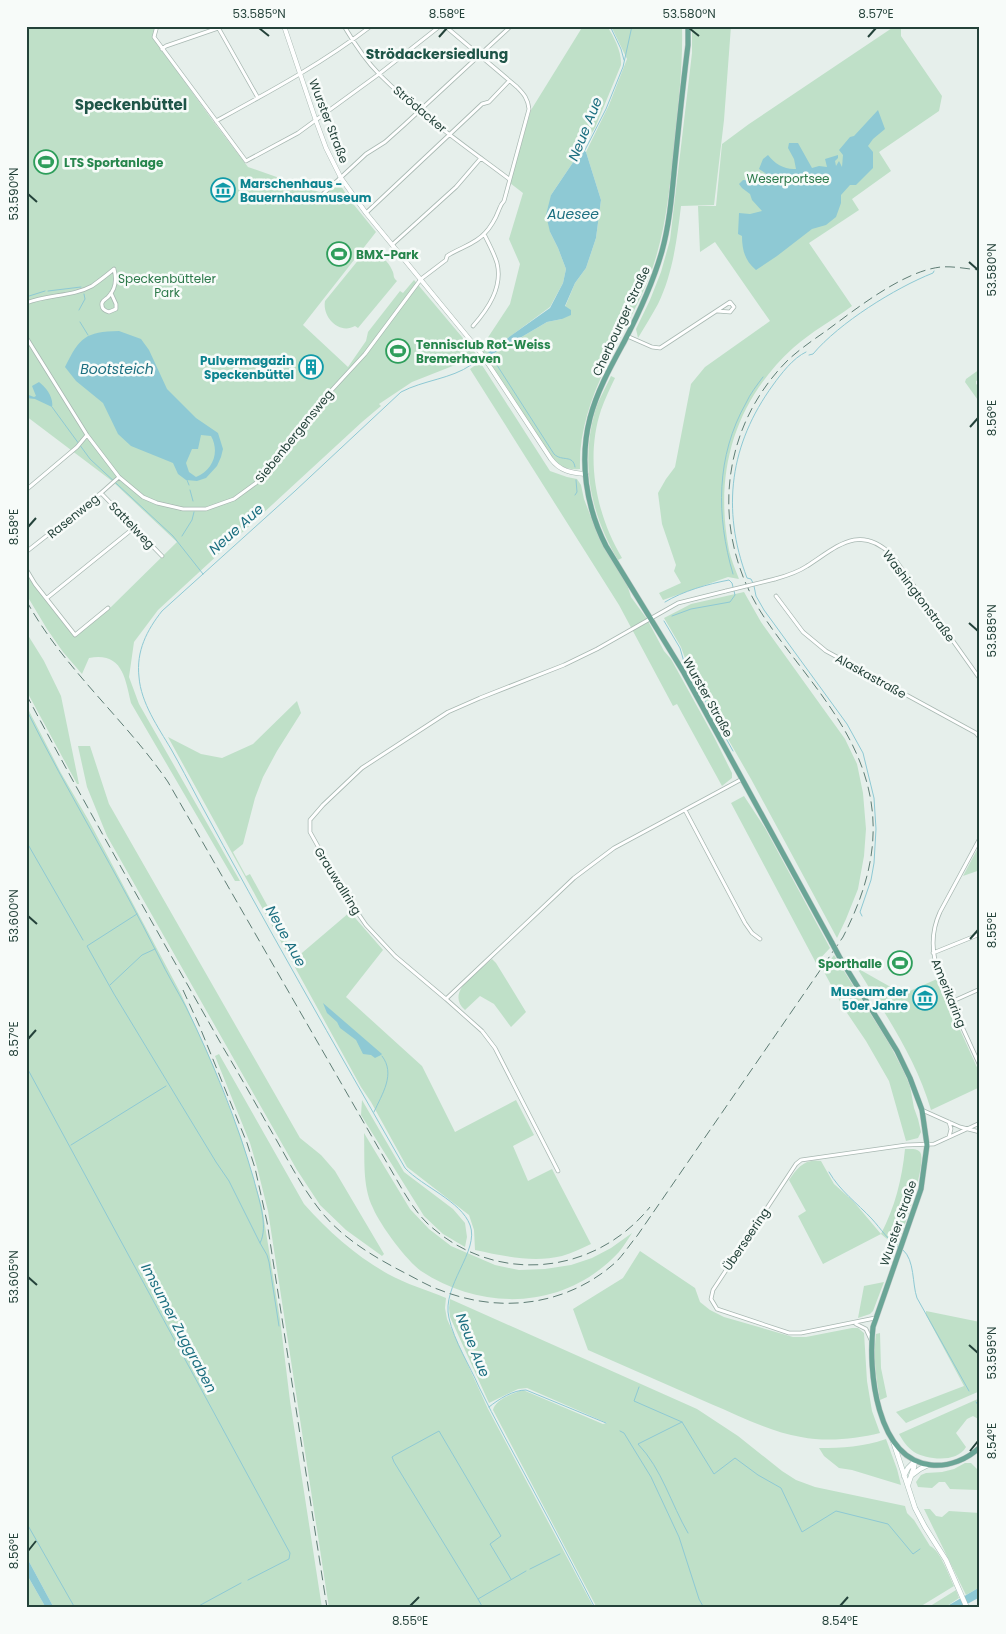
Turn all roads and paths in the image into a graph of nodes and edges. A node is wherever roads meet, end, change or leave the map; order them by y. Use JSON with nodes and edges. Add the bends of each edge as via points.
{"nodes":[{"id":1,"x":157,"y":26,"type":"edge"},
{"id":2,"x":224,"y":26,"type":"edge"},
{"id":3,"x":284,"y":26,"type":"edge"},
{"id":4,"x":344,"y":26,"type":"edge"},
{"id":5,"x":371,"y":26,"type":"edge"},
{"id":6,"x":440,"y":26,"type":"edge"},
{"id":7,"x":445,"y":26,"type":"edge"},
{"id":8,"x":511,"y":26,"type":"edge"},
{"id":9,"x":688,"y":26,"type":"edge"},
{"id":10,"x":219,"y":29,"type":"junction"},
{"id":11,"x":352,"y":41,"type":"junction"},
{"id":12,"x":162,"y":49,"type":"junction"},
{"id":13,"x":479,"y":56,"type":"junction"},
{"id":14,"x":300,"y":73,"type":"junction"},
{"id":15,"x":379,"y":74,"type":"junction"},
{"id":16,"x":509,"y":80,"type":"junction"},
{"id":17,"x":258,"y":98,"type":"junction"},
{"id":18,"x":419,"y":111,"type":"junction"},
{"id":19,"x":216,"y":121,"type":"junction"},
{"id":20,"x":316,"y":121,"type":"junction"},
{"id":21,"x":450,"y":134,"type":"junction"},
{"id":22,"x":481,"y":158,"type":"junction"},
{"id":23,"x":341,"y":178,"type":"junction"},
{"id":24,"x":509,"y":179,"type":"junction"},
{"id":25,"x":322,"y":195,"type":"dead end"},
{"id":26,"x":366,"y":213,"type":"junction"},
{"id":27,"x":484,"y":234,"type":"junction"},
{"id":28,"x":393,"y":244,"type":"junction"},
{"id":29,"x":421,"y":279,"type":"junction"},
{"id":30,"x":111,"y":293,"type":"junction"},
{"id":31,"x":26,"y":303,"type":"edge"},
{"id":32,"x":717,"y":311,"type":"junction"},
{"id":33,"x":473,"y":326,"type":"dead end"},
{"id":34,"x":627,"y":336,"type":"junction"},
{"id":35,"x":26,"y":338,"type":"edge"},
{"id":36,"x":87,"y":435,"type":"junction"},
{"id":37,"x":586,"y":474,"type":"junction"},
{"id":38,"x":116,"y":480,"type":"junction"},
{"id":39,"x":26,"y":490,"type":"edge"},
{"id":40,"x":101,"y":494,"type":"junction"},
{"id":41,"x":134,"y":527,"type":"junction"},
{"id":42,"x":26,"y":552,"type":"edge"},
{"id":43,"x":162,"y":556,"type":"dead end"},
{"id":44,"x":26,"y":569,"type":"edge"},
{"id":45,"x":776,"y":596,"type":"dead end"},
{"id":46,"x":47,"y":598,"type":"junction"},
{"id":47,"x":108,"y":608,"type":"dead end"},
{"id":48,"x":651,"y":619,"type":"junction"},
{"id":49,"x":980,"y":679,"type":"edge"},
{"id":50,"x":980,"y":738,"type":"edge"},
{"id":51,"x":742,"y":779,"type":"junction"},
{"id":52,"x":685,"y":810,"type":"junction"},
{"id":53,"x":980,"y":838,"type":"edge"},
{"id":54,"x":980,"y":934,"type":"edge"},
{"id":55,"x":760,"y":938,"type":"dead end"},
{"id":56,"x":933,"y":953,"type":"junction"},
{"id":57,"x":980,"y":989,"type":"edge"},
{"id":58,"x":446,"y":999,"type":"junction"},
{"id":59,"x":951,"y":1002,"type":"junction"},
{"id":60,"x":980,"y":1066,"type":"edge"},
{"id":61,"x":922,"y":1110,"type":"junction"},
{"id":62,"x":949,"y":1122,"type":"junction"},
{"id":63,"x":980,"y":1123,"type":"edge"},
{"id":64,"x":968,"y":1129,"type":"junction"},
{"id":65,"x":980,"y":1132,"type":"edge"},
{"id":66,"x":949,"y":1137,"type":"junction"},
{"id":67,"x":927,"y":1145,"type":"junction"},
{"id":68,"x":558,"y":1171,"type":"dead end"},
{"id":69,"x":876,"y":1318,"type":"junction"},
{"id":70,"x":853,"y":1323,"type":"junction"},
{"id":71,"x":871,"y":1340,"type":"junction"},
{"id":72,"x":893,"y":1442,"type":"junction"},
{"id":73,"x":980,"y":1447,"type":"edge"},
{"id":74,"x":980,"y":1452,"type":"edge"},
{"id":75,"x":973,"y":1453,"type":"junction"},
{"id":76,"x":915,"y":1461,"type":"junction"},
{"id":77,"x":928,"y":1465,"type":"junction"},
{"id":78,"x":912,"y":1476,"type":"junction"},
{"id":79,"x":904,"y":1477,"type":"junction"},
{"id":80,"x":908,"y":1487,"type":"junction"},
{"id":81,"x":967,"y":1608,"type":"edge"}],
"edges":[{"from":1,"to":12,"type":"street","via":[[154,37]]},
{"from":2,"to":10,"type":"street"},
{"from":3,"to":14,"type":"street","name":"Wurster Straße"},
{"from":4,"to":11,"type":"street","name":"Strödacker"},
{"from":5,"to":11,"type":"street"},
{"from":6,"to":15,"type":"street"},
{"from":7,"to":13,"type":"street"},
{"from":8,"to":13,"type":"street"},
{"from":9,"to":34,"type":"main road","name":"Cherbourger Straße","via":[[668,226],[656,272]]},
{"from":10,"to":12,"type":"street"},
{"from":10,"to":17,"type":"street"},
{"from":11,"to":14,"type":"street"},
{"from":11,"to":15,"type":"street","name":"Strödacker"},
{"from":12,"to":19,"type":"street"},
{"from":13,"to":16,"type":"street"},
{"from":13,"to":18,"type":"street"},
{"from":14,"to":17,"type":"street"},
{"from":14,"to":20,"type":"street","name":"Wurster Straße"},
{"from":15,"to":18,"type":"street","name":"Strödacker"},
{"from":15,"to":20,"type":"street"},
{"from":16,"to":21,"type":"street","via":[[489,102],[482,104]]},
{"from":16,"to":24,"type":"street","via":[[525,95],[529,109]]},
{"from":17,"to":19,"type":"street"},
{"from":18,"to":21,"type":"street","name":"Strödacker"},
{"from":18,"to":23,"type":"street"},
{"from":19,"to":20,"type":"street","via":[[246,161]]},
{"from":20,"to":23,"type":"street","name":"Wurster Straße"},
{"from":21,"to":22,"type":"street","name":"Strödacker"},
{"from":21,"to":26,"type":"street"},
{"from":22,"to":24,"type":"street","name":"Strödacker"},
{"from":22,"to":28,"type":"street","via":[[456,187]]},
{"from":23,"to":25,"type":"street"},
{"from":23,"to":26,"type":"street","name":"Wurster Straße"},
{"from":24,"to":27,"type":"street","via":[[504,202]]},
{"from":26,"to":28,"type":"street","name":"Wurster Straße"},
{"from":27,"to":29,"type":"street","name":"Siebenbergensweg","via":[[447,256]]},
{"from":27,"to":33,"type":"street","via":[[496,258],[498,279],[492,299]]},
{"from":28,"to":29,"type":"street","name":"Wurster Straße"},
{"from":29,"to":37,"type":"street","name":"Wurster Straße","via":[[489,365],[550,460],[562,470]]},
{"from":29,"to":38,"type":"street","name":"Siebenbergensweg","via":[[365,354],[317,406],[265,473],[234,499],[206,509],[170,507],[143,497]]},
{"from":30,"to":30,"type":"street","via":[[102,303],[109,312],[116,309]]},
{"from":30,"to":31,"type":"street","via":[[116,283],[114,269],[91,286]]},
{"from":32,"to":32,"type":"street","via":[[730,312],[734,308],[730,302]]},
{"from":32,"to":34,"type":"street","via":[[660,348]]},
{"from":34,"to":37,"type":"main road","name":"Cherbourger Straße","via":[[604,380],[590,417],[585,444]]},
{"from":35,"to":36,"type":"street","name":"Siebenbergensweg"},
{"from":36,"to":38,"type":"street","name":"Siebenbergensweg"},
{"from":36,"to":39,"type":"street"},
{"from":37,"to":48,"type":"main road","name":"Wurster Straße","via":[[591,505],[601,535]]},
{"from":38,"to":40,"type":"street","name":"Rasenweg"},
{"from":40,"to":41,"type":"street","name":"Sattelweg"},
{"from":40,"to":42,"type":"street","name":"Rasenweg"},
{"from":41,"to":43,"type":"street","name":"Sattelweg"},
{"from":41,"to":46,"type":"street"},
{"from":44,"to":46,"type":"street"},
{"from":45,"to":50,"type":"street","name":"Alaskastraße","via":[[803,632],[826,651]]},
{"from":46,"to":47,"type":"street","via":[[75,635]]},
{"from":48,"to":49,"type":"street","name":"Washingtonstraße","bridge":true,"via":[[678,603],[787,576],[844,542],[868,539],[892,555]]},
{"from":48,"to":51,"type":"main road","name":"Wurster Straße"},
{"from":48,"to":58,"type":"street","name":"Grauwallring","via":[[564,665],[448,712],[362,768],[310,820],[312,838],[366,925],[395,956]]},
{"from":51,"to":52,"type":"street"},
{"from":51,"to":61,"type":"main road","name":"Wurster Straße","bridge":true,"via":[[840,958],[897,1051]]},
{"from":52,"to":55,"type":"street","via":[[746,923]]},
{"from":52,"to":58,"type":"street","via":[[614,848],[585,869]]},
{"from":53,"to":56,"type":"street","name":"Amerikaring","via":[[934,924]]},
{"from":54,"to":56,"type":"street"},
{"from":56,"to":59,"type":"street","name":"Amerikaring"},
{"from":57,"to":59,"type":"street"},
{"from":58,"to":68,"type":"street","via":[[482,1031],[494,1048]]},
{"from":59,"to":60,"type":"street","name":"Amerikaring"},
{"from":61,"to":62,"type":"street"},
{"from":61,"to":67,"type":"main road","name":"Wurster Straße"},
{"from":62,"to":64,"type":"street"},
{"from":62,"to":66,"type":"street"},
{"from":63,"to":64,"type":"street"},
{"from":64,"to":65,"type":"street"},
{"from":64,"to":66,"type":"street"},
{"from":66,"to":67,"type":"street"},
{"from":67,"to":69,"type":"main road","name":"Wurster Straße","via":[[921,1188]]},
{"from":67,"to":70,"type":"street","name":"Überseering","via":[[801,1160],[712,1290],[711,1299],[717,1309],[784,1332],[801,1333]]},
{"from":69,"to":70,"type":"street","name":"Überseering"},
{"from":69,"to":71,"type":"main road","name":"Wurster Straße"},
{"from":70,"to":71,"type":"street","via":[[864,1326]]},
{"from":71,"to":72,"type":"main road","name":"Wurster Straße","via":[[876,1395]]},
{"from":72,"to":76,"type":"main road","name":"Wurster Straße"},
{"from":72,"to":79,"type":"main road","name":"Wurster Straße"},
{"from":73,"to":75,"type":"main road"},
{"from":74,"to":75,"type":"main road"},
{"from":75,"to":77,"type":"main road","via":[[948,1465]]},
{"from":76,"to":77,"type":"main road"},
{"from":76,"to":78,"type":"main road"},
{"from":76,"to":79,"type":"main road"},
{"from":77,"to":78,"type":"main road"},
{"from":78,"to":80,"type":"main road"},
{"from":79,"to":80,"type":"main road","name":"Wurster Straße"},
{"from":80,"to":81,"type":"main road","name":"Wurster Straße","via":[[918,1516],[946,1560]]}]}
